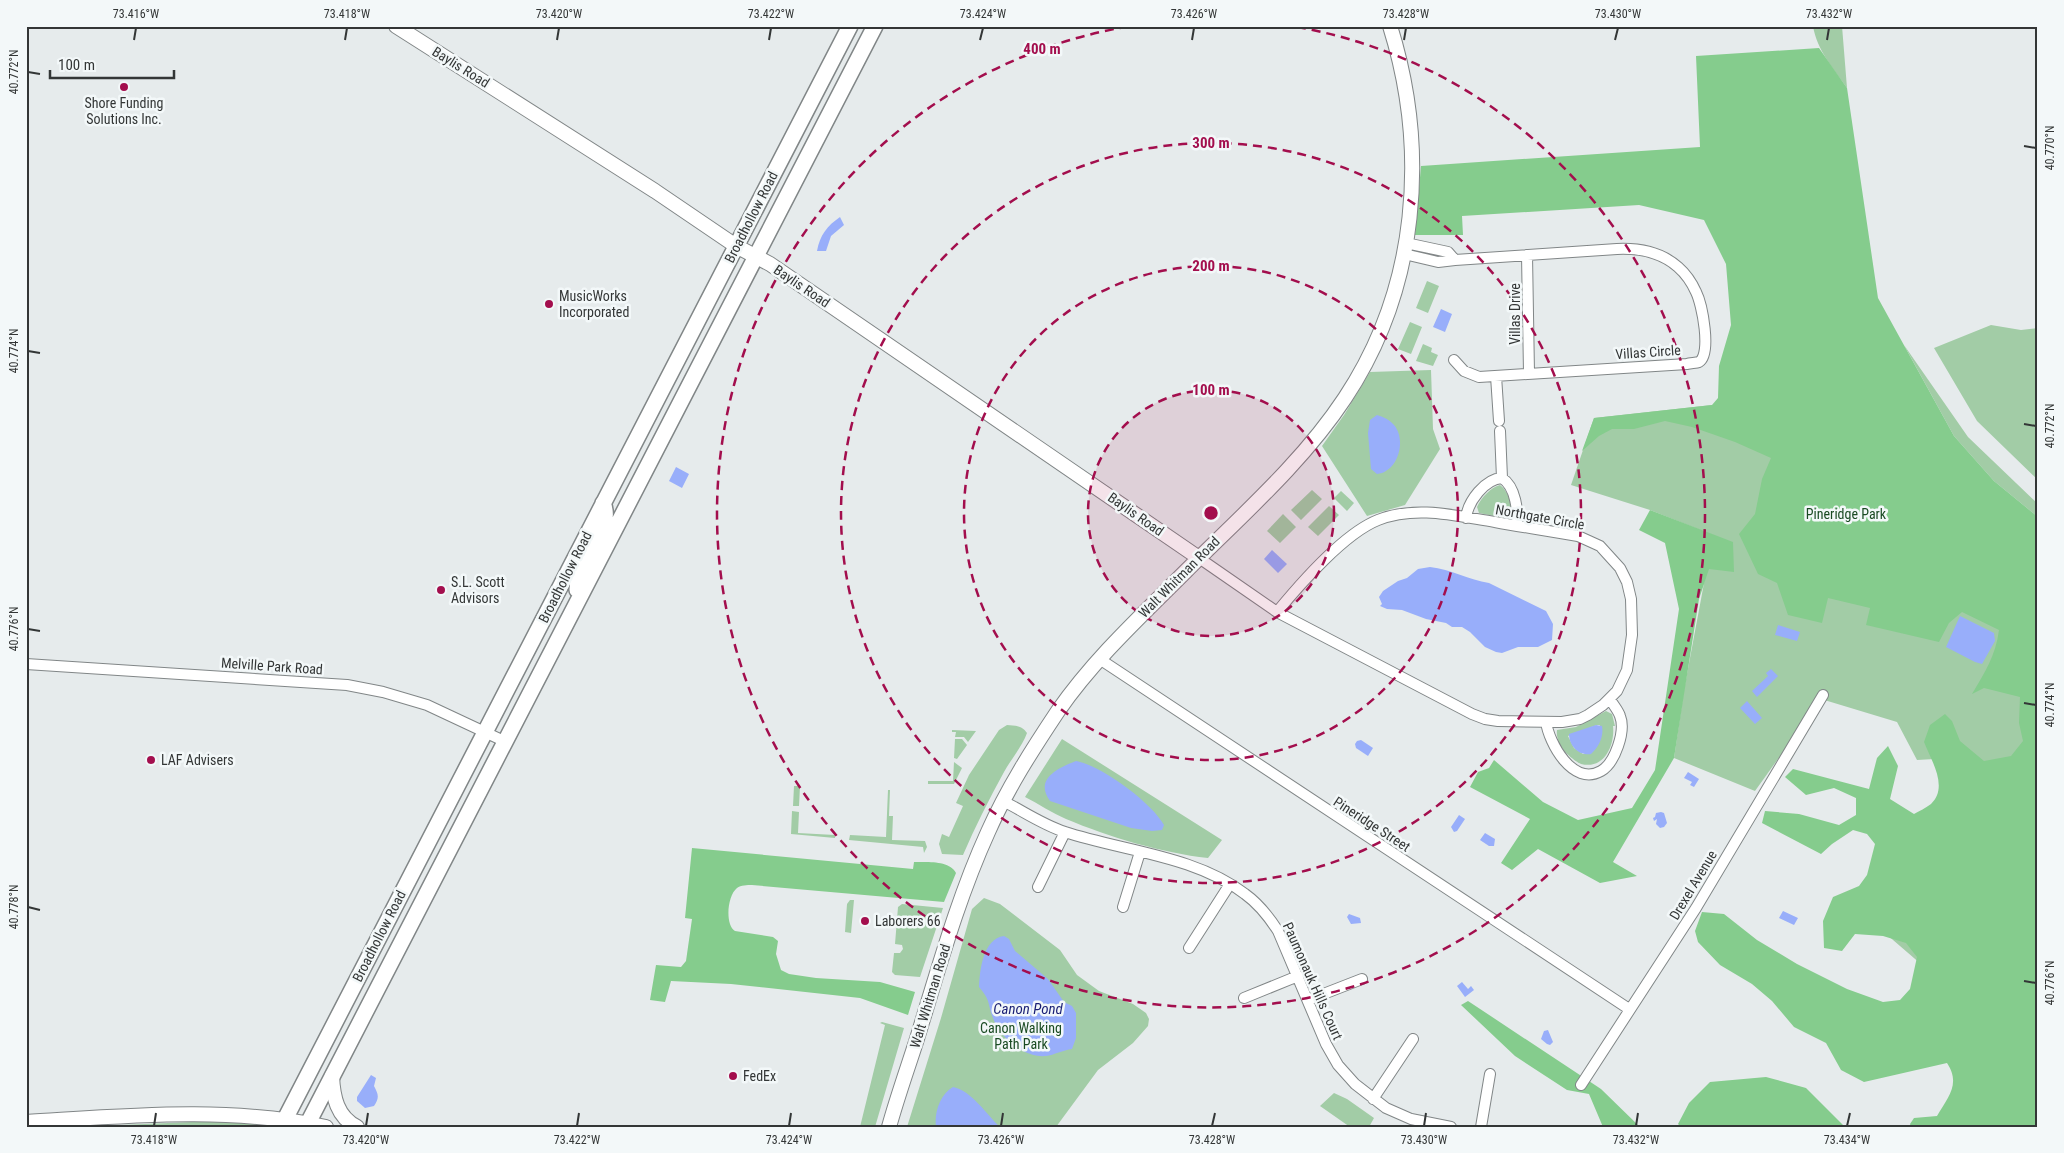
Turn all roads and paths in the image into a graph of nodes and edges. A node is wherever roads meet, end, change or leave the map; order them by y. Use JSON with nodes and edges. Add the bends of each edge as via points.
{"nodes":[{"id":1,"x":396,"y":26,"type":"edge"},
{"id":2,"x":850,"y":26,"type":"edge"},
{"id":3,"x":875,"y":26,"type":"edge"},
{"id":4,"x":1390,"y":26,"type":"edge"},
{"id":5,"x":736,"y":246,"type":"junction"},
{"id":6,"x":1405,"y":249,"type":"junction"},
{"id":7,"x":1528,"y":254,"type":"junction"},
{"id":8,"x":757,"y":257,"type":"junction"},
{"id":9,"x":1454,"y":360,"type":"dead end"},
{"id":10,"x":1530,"y":373,"type":"junction"},
{"id":11,"x":1496,"y":376,"type":"junction"},
{"id":12,"x":1502,"y":478,"type":"junction"},
{"id":13,"x":602,"y":503,"type":"junction"},
{"id":14,"x":1466,"y":518,"type":"junction"},
{"id":15,"x":1517,"y":526,"type":"junction"},
{"id":16,"x":1199,"y":558,"type":"junction"},
{"id":17,"x":576,"y":602,"type":"junction"},
{"id":18,"x":1277,"y":612,"type":"junction"},
{"id":19,"x":1101,"y":660,"type":"junction"},
{"id":20,"x":26,"y":664,"type":"edge"},
{"id":21,"x":1823,"y":695,"type":"dead end"},
{"id":22,"x":1610,"y":700,"type":"junction"},
{"id":23,"x":1546,"y":722,"type":"junction"},
{"id":24,"x":484,"y":732,"type":"junction"},
{"id":25,"x":506,"y":742,"type":"junction"},
{"id":26,"x":1003,"y":801,"type":"junction"},
{"id":27,"x":1065,"y":832,"type":"junction"},
{"id":28,"x":1140,"y":852,"type":"junction"},
{"id":29,"x":1230,"y":884,"type":"junction"},
{"id":30,"x":1038,"y":887,"type":"dead end"},
{"id":31,"x":1123,"y":907,"type":"dead end"},
{"id":32,"x":1189,"y":948,"type":"dead end"},
{"id":33,"x":1298,"y":976,"type":"junction"},
{"id":34,"x":1362,"y":979,"type":"dead end"},
{"id":35,"x":1244,"y":998,"type":"dead end"},
{"id":36,"x":1308,"y":1000,"type":"junction"},
{"id":37,"x":1629,"y":1009,"type":"junction"},
{"id":38,"x":1413,"y":1039,"type":"dead end"},
{"id":39,"x":1490,"y":1074,"type":"dead end"},
{"id":40,"x":332,"y":1076,"type":"junction"},
{"id":41,"x":1581,"y":1085,"type":"dead end"},
{"id":42,"x":1373,"y":1099,"type":"junction"},
{"id":43,"x":26,"y":1122,"type":"edge"},
{"id":44,"x":283,"y":1123,"type":"edge"},
{"id":45,"x":307,"y":1125,"type":"edge"},
{"id":46,"x":326,"y":1127,"type":"edge"},
{"id":47,"x":357,"y":1127,"type":"edge"},
{"id":48,"x":889,"y":1127,"type":"edge"},
{"id":49,"x":1451,"y":1127,"type":"edge"},
{"id":50,"x":1480,"y":1127,"type":"edge"}],
"edges":[{"from":1,"to":5,"type":"main road","name":"Baylis Road"},
{"from":2,"to":5,"type":"main road","name":"Broadhollow Road"},
{"from":3,"to":8,"type":"main road","name":"Broadhollow Road"},
{"from":4,"to":6,"type":"main road","name":"Walt Whitman Road","via":[[1407,91],[1412,136],[1413,176]]},
{"from":5,"to":8,"type":"main road","name":"Baylis Road"},
{"from":5,"to":13,"type":"main road","name":"Broadhollow Road"},
{"from":6,"to":7,"type":"street","name":"Villas Circle","via":[[1438,262]]},
{"from":6,"to":16,"type":"main road","name":"Walt Whitman Road","via":[[1384,320],[1364,366],[1345,398],[1313,441]]},
{"from":7,"to":10,"type":"street","name":"Villas Drive"},
{"from":7,"to":10,"type":"street","name":"Villas Circle","via":[[1631,248],[1667,260],[1678,267],[1696,291],[1704,316],[1705,348],[1698,362],[1687,364]]},
{"from":8,"to":16,"type":"main road","name":"Baylis Road"},
{"from":8,"to":17,"type":"main road","name":"Broadhollow Road"},
{"from":9,"to":11,"type":"street","name":"Villas Circle","via":[[1464,371],[1479,377]]},
{"from":10,"to":11,"type":"street","name":"Villas Circle"},
{"from":11,"to":12,"type":"street"},
{"from":12,"to":14,"type":"street","via":[[1490,481],[1475,496],[1467,508]]},
{"from":12,"to":15,"type":"street","via":[[1514,496]]},
{"from":13,"to":17,"type":"main road","via":[[605,521],[582,570]]},
{"from":13,"to":24,"type":"main road","name":"Broadhollow Road"},
{"from":14,"to":15,"type":"street","name":"Northgate Circle"},
{"from":14,"to":18,"type":"street","name":"Northgate Circle","via":[[1424,512],[1376,521],[1347,540]]},
{"from":15,"to":22,"type":"street","name":"Northgate Circle","via":[[1590,540],[1611,556],[1620,568],[1631,599],[1632,635],[1627,670]]},
{"from":16,"to":18,"type":"street","name":"Northgate Circle"},
{"from":16,"to":19,"type":"main road","name":"Walt Whitman Road"},
{"from":17,"to":25,"type":"main road","name":"Broadhollow Road"},
{"from":18,"to":23,"type":"street","name":"Northgate Circle","via":[[1472,714],[1498,721]]},
{"from":19,"to":26,"type":"main road","name":"Walt Whitman Road","via":[[1058,711]]},
{"from":19,"to":37,"type":"street","name":"Pineridge Street"},
{"from":20,"to":24,"type":"street","name":"Melville Park Road","via":[[347,685],[427,705]]},
{"from":21,"to":37,"type":"street","name":"Drexel Avenue","via":[[1696,908]]},
{"from":22,"to":23,"type":"street","name":"Northgate Circle","via":[[1580,719]]},
{"from":22,"to":23,"type":"street","via":[[1622,726],[1609,763],[1593,774],[1581,773],[1565,762],[1554,747]]},
{"from":24,"to":25,"type":"street","name":"Melville Park Road"},
{"from":24,"to":44,"type":"main road","name":"Broadhollow Road"},
{"from":25,"to":40,"type":"main road","name":"Broadhollow Road"},
{"from":26,"to":27,"type":"street","name":"Paumonauk Hills Court"},
{"from":26,"to":48,"type":"main road","name":"Walt Whitman Road","via":[[967,881]]},
{"from":27,"to":28,"type":"street","name":"Paumonauk Hills Court"},
{"from":27,"to":30,"type":"street"},
{"from":28,"to":29,"type":"street","name":"Paumonauk Hills Court","via":[[1213,874]]},
{"from":28,"to":31,"type":"street"},
{"from":29,"to":32,"type":"street"},
{"from":29,"to":33,"type":"street","name":"Paumonauk Hills Court","via":[[1246,894],[1267,915],[1278,931]]},
{"from":33,"to":35,"type":"street"},
{"from":33,"to":36,"type":"street","name":"Paumonauk Hills Court"},
{"from":34,"to":36,"type":"street"},
{"from":36,"to":42,"type":"street","name":"Paumonauk Hills Court","via":[[1338,1065]]},
{"from":37,"to":41,"type":"street","name":"Drexel Avenue"},
{"from":38,"to":42,"type":"street"},
{"from":39,"to":50,"type":"street"},
{"from":40,"to":45,"type":"main road","name":"Broadhollow Road"},
{"from":40,"to":47,"type":"main road","via":[[339,1112]]},
{"from":42,"to":49,"type":"street","name":"Paumonauk Hills Court","via":[[1411,1119]]},
{"from":43,"to":44,"type":"main road","via":[[177,1113],[240,1115]]},
{"from":44,"to":45,"type":"main road"},
{"from":45,"to":46,"type":"main road"}]}
